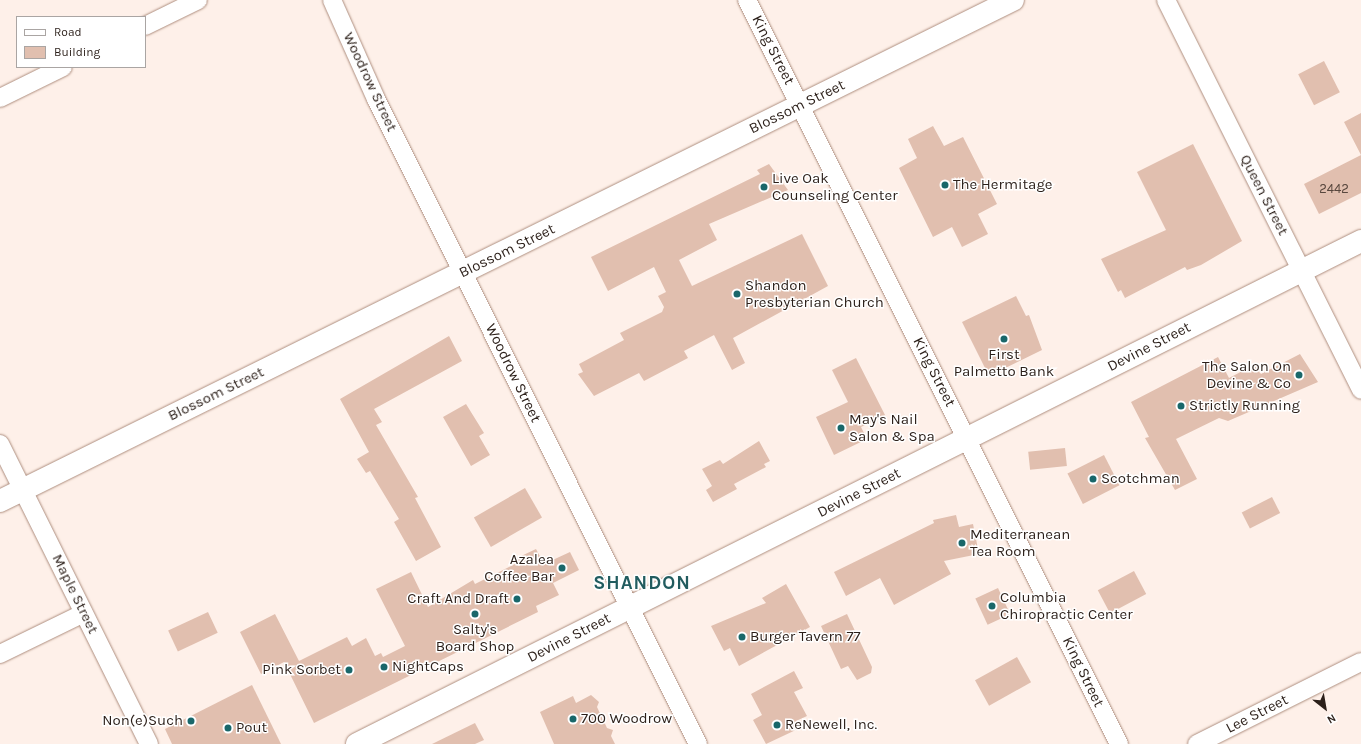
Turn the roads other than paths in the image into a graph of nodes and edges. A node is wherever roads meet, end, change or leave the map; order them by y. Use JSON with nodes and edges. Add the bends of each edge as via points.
{"nodes":[{"id":1,"x":198,"y":0,"type":"edge"},
{"id":2,"x":332,"y":0,"type":"edge"},
{"id":3,"x":747,"y":0,"type":"edge"},
{"id":4,"x":1014,"y":0,"type":"edge"},
{"id":5,"x":1166,"y":0,"type":"edge"},
{"id":6,"x":146,"y":26,"type":"edge"},
{"id":7,"x":61,"y":68,"type":"edge"},
{"id":8,"x":0,"y":98,"type":"edge"},
{"id":9,"x":801,"y":105,"type":"junction"},
{"id":10,"x":1361,"y":241,"type":"edge"},
{"id":11,"x":1302,"y":271,"type":"junction"},
{"id":12,"x":463,"y":272,"type":"junction"},
{"id":13,"x":1361,"y":390,"type":"edge"},
{"id":14,"x":967,"y":438,"type":"junction"},
{"id":15,"x":0,"y":444,"type":"edge"},
{"id":16,"x":23,"y":490,"type":"junction"},
{"id":17,"x":0,"y":502,"type":"edge"},
{"id":18,"x":630,"y":607,"type":"junction"},
{"id":19,"x":84,"y":613,"type":"junction"},
{"id":20,"x":0,"y":654,"type":"edge"},
{"id":21,"x":1361,"y":662,"type":"edge"},
{"id":22,"x":150,"y":744,"type":"edge"},
{"id":23,"x":357,"y":744,"type":"edge"},
{"id":24,"x":698,"y":744,"type":"edge"},
{"id":25,"x":1119,"y":744,"type":"edge"},
{"id":26,"x":1197,"y":744,"type":"edge"}],
"edges":[{"from":1,"to":6,"type":"street"},
{"from":2,"to":12,"type":"street","name":"Woodrow Street","via":[[376,99]]},
{"from":3,"to":9,"type":"street","name":"King Street"},
{"from":4,"to":9,"type":"street","name":"Blossom Street"},
{"from":5,"to":11,"type":"street","name":"Queen Street"},
{"from":7,"to":8,"type":"street"},
{"from":9,"to":12,"type":"street","name":"Blossom Street"},
{"from":9,"to":14,"type":"street","name":"King Street"},
{"from":10,"to":11,"type":"street","name":"Devine Street"},
{"from":11,"to":13,"type":"street","name":"Queen Street"},
{"from":11,"to":14,"type":"street","name":"Devine Street"},
{"from":12,"to":16,"type":"street","name":"Blossom Street"},
{"from":12,"to":18,"type":"street","name":"Woodrow Street"},
{"from":14,"to":18,"type":"street","name":"Devine Street"},
{"from":14,"to":25,"type":"street","name":"King Street"},
{"from":15,"to":16,"type":"street","name":"Maple Street"},
{"from":16,"to":17,"type":"street","name":"Blossom Street"},
{"from":16,"to":19,"type":"street","name":"Maple Street"},
{"from":18,"to":23,"type":"street","name":"Devine Street"},
{"from":18,"to":24,"type":"street","name":"Woodrow Street"},
{"from":19,"to":20,"type":"street"},
{"from":19,"to":22,"type":"street","name":"Maple Street"},
{"from":21,"to":26,"type":"street","name":"Lee Street"}]}
